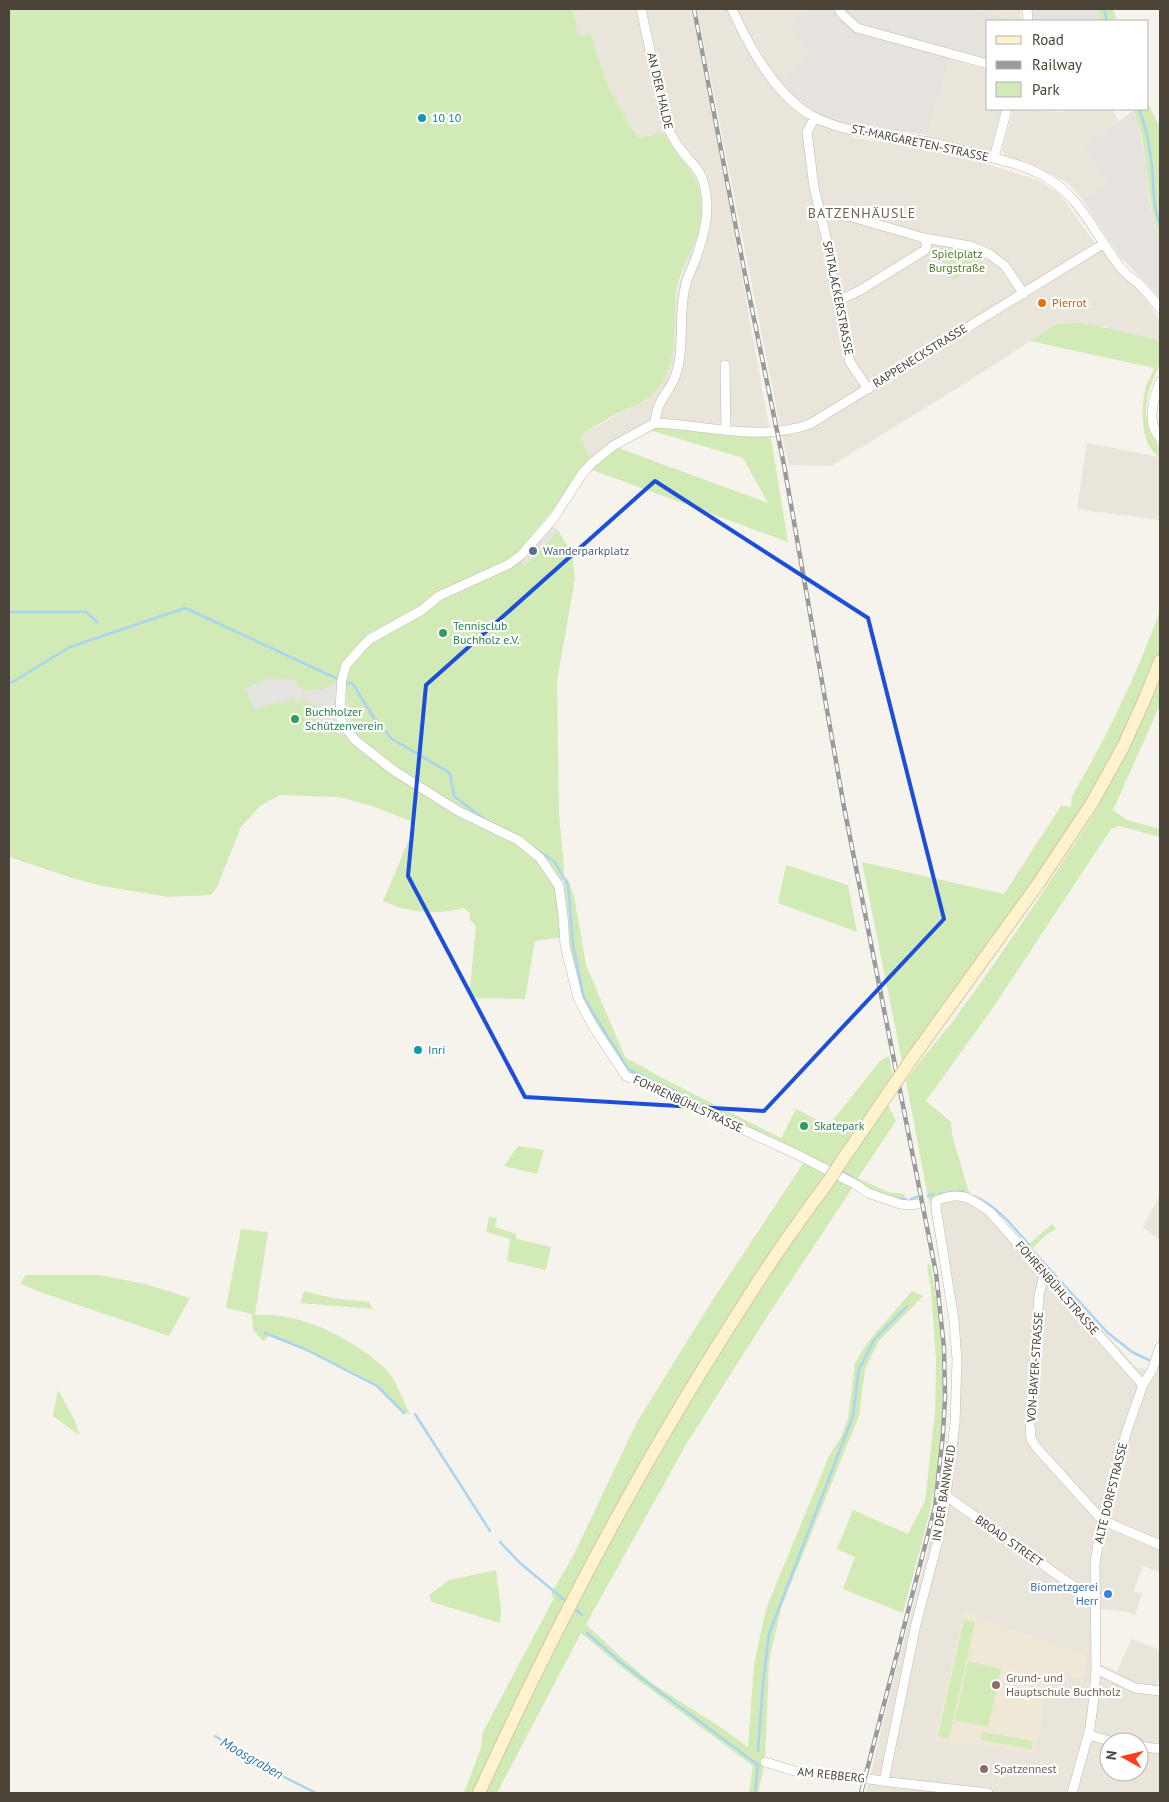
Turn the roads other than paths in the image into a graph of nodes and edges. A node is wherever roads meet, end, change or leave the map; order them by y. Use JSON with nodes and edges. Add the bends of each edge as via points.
{"nodes":[{"id":1,"x":641,"y":9,"type":"edge"},
{"id":2,"x":732,"y":9,"type":"edge"},
{"id":3,"x":839,"y":9,"type":"edge"},
{"id":4,"x":986,"y":63,"type":"edge"},
{"id":5,"x":1007,"y":110,"type":"edge"},
{"id":6,"x":815,"y":117,"type":"junction"},
{"id":7,"x":994,"y":158,"type":"junction"},
{"id":8,"x":821,"y":213,"type":"junction"},
{"id":9,"x":924,"y":238,"type":"junction"},
{"id":10,"x":1103,"y":244,"type":"junction"},
{"id":11,"x":1024,"y":294,"type":"junction"},
{"id":12,"x":837,"y":302,"type":"junction"},
{"id":13,"x":1160,"y":308,"type":"edge"},
{"id":14,"x":725,"y":365,"type":"dead end"},
{"id":15,"x":1160,"y":382,"type":"edge"},
{"id":16,"x":868,"y":389,"type":"junction"},
{"id":17,"x":655,"y":423,"type":"junction"},
{"id":18,"x":726,"y":430,"type":"junction"},
{"id":19,"x":1160,"y":438,"type":"edge"},
{"id":20,"x":1160,"y":661,"type":"edge"},
{"id":21,"x":936,"y":1201,"type":"joint"},
{"id":22,"x":918,"y":1204,"type":"dead end"},
{"id":23,"x":1044,"y":1275,"type":"junction"},
{"id":24,"x":1160,"y":1347,"type":"edge"},
{"id":25,"x":1143,"y":1385,"type":"junction"},
{"id":26,"x":946,"y":1496,"type":"junction"},
{"id":27,"x":1102,"y":1520,"type":"junction"},
{"id":28,"x":1160,"y":1545,"type":"edge"},
{"id":29,"x":1096,"y":1602,"type":"junction"},
{"id":30,"x":1096,"y":1669,"type":"junction"},
{"id":31,"x":1160,"y":1691,"type":"edge"},
{"id":32,"x":1089,"y":1734,"type":"junction"},
{"id":33,"x":1099,"y":1737,"type":"edge"},
{"id":34,"x":764,"y":1762,"type":"dead end"},
{"id":35,"x":884,"y":1780,"type":"junction"},
{"id":36,"x":898,"y":1783,"type":"junction"},
{"id":37,"x":478,"y":1793,"type":"edge"},
{"id":38,"x":895,"y":1793,"type":"edge"},
{"id":39,"x":988,"y":1793,"type":"edge"},
{"id":40,"x":1072,"y":1793,"type":"edge"}],
"edges":[{"from":1,"to":17,"type":"street","name":"AN DER HALDE","via":[[666,124],[703,180],[707,202],[703,240],[685,287],[682,350],[677,374],[660,401]]},
{"from":2,"to":6,"type":"street","name":"ST.-MARGARETEN-STRASSE","via":[[741,29],[781,90]]},
{"from":3,"to":4,"type":"street","via":[[857,28]]},
{"from":5,"to":7,"type":"street"},
{"from":6,"to":7,"type":"street","name":"ST.-MARGARETEN-STRASSE","via":[[870,134],[925,142]]},
{"from":6,"to":8,"type":"street","name":"SPITALACKERSTRASSE","via":[[806,132]]},
{"from":7,"to":10,"type":"street","name":"ST.-MARGARETEN-STRASSE","via":[[1028,169],[1065,190]]},
{"from":8,"to":9,"type":"street","via":[[852,216]]},
{"from":8,"to":12,"type":"street","name":"SPITALACKERSTRASSE"},
{"from":9,"to":11,"type":"street","via":[[970,246],[989,254],[1005,266]]},
{"from":9,"to":12,"type":"street","via":[[925,250]]},
{"from":10,"to":11,"type":"street","name":"RAPPENECKSTRASSE"},
{"from":10,"to":13,"type":"street","name":"ST.-MARGARETEN-STRASSE"},
{"from":11,"to":16,"type":"street","name":"RAPPENECKSTRASSE"},
{"from":12,"to":16,"type":"street","name":"SPITALACKERSTRASSE","via":[[850,362]]},
{"from":14,"to":18,"type":"street"},
{"from":15,"to":19,"type":"street","via":[[1152,411]]},
{"from":16,"to":18,"type":"street","name":"RAPPENECKSTRASSE","via":[[798,428],[760,432]]},
{"from":17,"to":18,"type":"street","name":"RAPPENECKSTRASSE"},
{"from":17,"to":22,"type":"street","name":"FOHRENBÜHLSTRASSE","via":[[613,446],[592,463],[553,519],[521,555],[509,564],[440,596],[405,621],[370,639],[346,665],[340,708],[342,721],[355,740],[393,770],[458,811],[518,840],[540,858],[559,886],[565,945],[578,998],[626,1076],[798,1155],[868,1193],[900,1204]]},
{"from":20,"to":37,"type":"main road","bridge":true,"via":[[1123,746],[1077,827],[802,1217],[686,1396],[575,1594]]},
{"from":21,"to":23,"type":"street","name":"FOHRENBÜHLSTRASSE","via":[[958,1196],[972,1199],[990,1212]]},
{"from":21,"to":26,"type":"street","name":"IN DER BANNWEID","via":[[954,1320],[956,1360],[955,1423]]},
{"from":23,"to":25,"type":"street","name":"FOHRENBÜHLSTRASSE"},
{"from":23,"to":27,"type":"street","name":"VON-BAYER-STRASSE","via":[[1039,1295],[1030,1424],[1032,1439]]},
{"from":24,"to":25,"type":"street","name":"ALTE DORFSTRASSE"},
{"from":25,"to":27,"type":"street","name":"ALTE DORFSTRASSE"},
{"from":26,"to":29,"type":"street","name":"BROAD STREET"},
{"from":26,"to":35,"type":"street","name":"IN DER BANNWEID"},
{"from":27,"to":28,"type":"street","name":"VON-BAYER-STRASSE"},
{"from":27,"to":29,"type":"street","name":"ALTE DORFSTRASSE","via":[[1095,1564]]},
{"from":29,"to":30,"type":"street","name":"ALTE DORFSTRASSE"},
{"from":30,"to":31,"type":"street","via":[[1135,1688]]},
{"from":30,"to":32,"type":"street","name":"ALTE DORFSTRASSE"},
{"from":32,"to":33,"type":"street"},
{"from":32,"to":40,"type":"street","name":"ALTE DORFSTRASSE"},
{"from":34,"to":35,"type":"street","name":"AM REBBERG","via":[[798,1772]]},
{"from":35,"to":36,"type":"street","name":"AM REBBERG"},
{"from":36,"to":38,"type":"street"},
{"from":36,"to":39,"type":"street","name":"AM REBBERG"}]}
